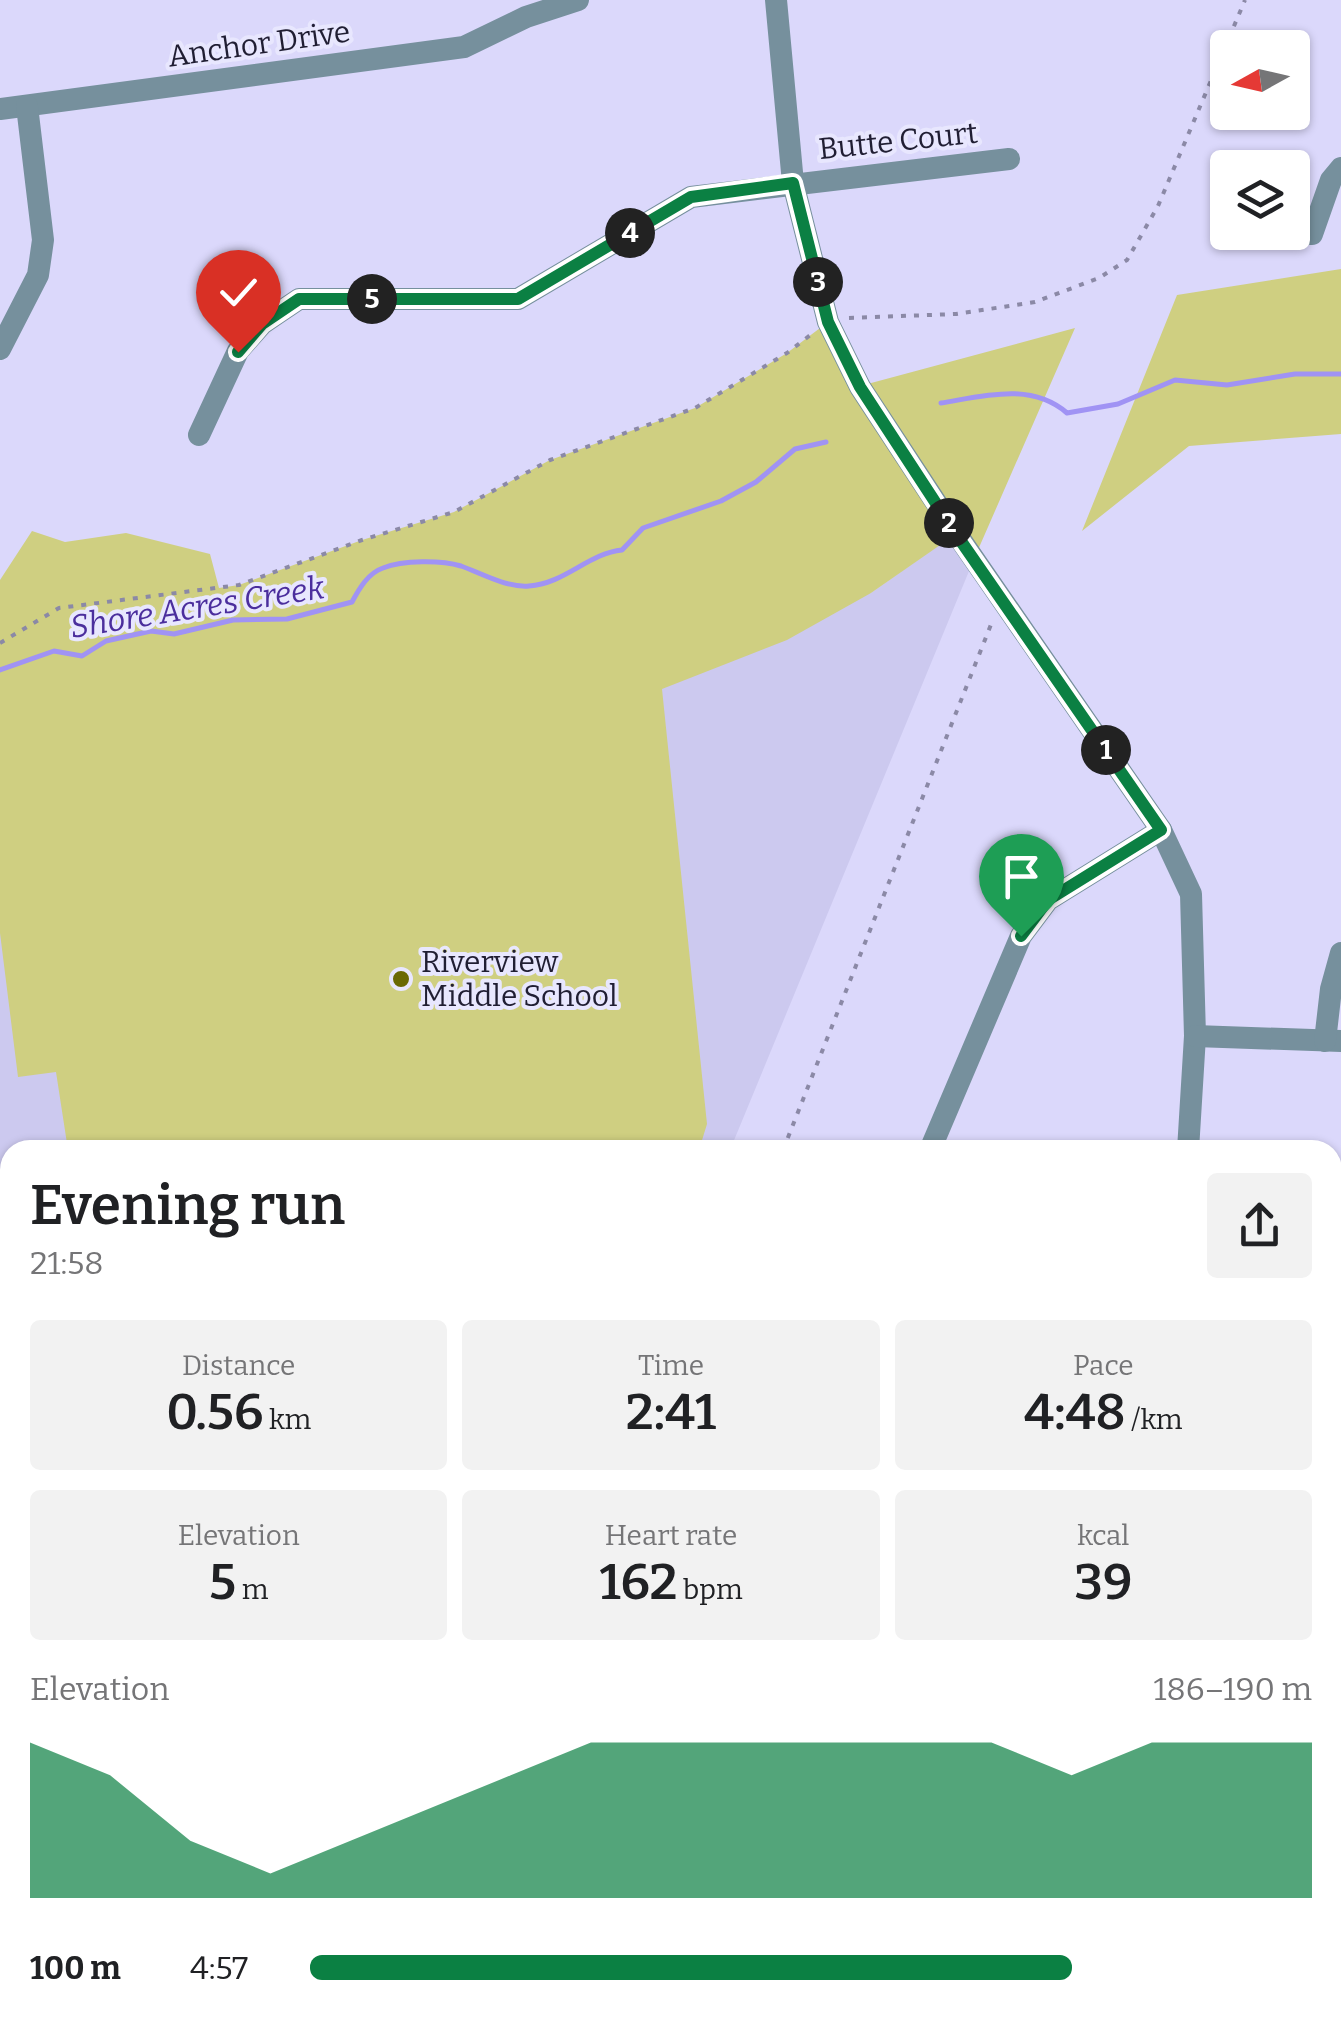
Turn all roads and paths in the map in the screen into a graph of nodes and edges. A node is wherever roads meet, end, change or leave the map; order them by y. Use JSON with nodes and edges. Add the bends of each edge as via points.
{"nodes":[{"id":1,"x":578,"y":0,"type":"edge"},
{"id":2,"x":776,"y":0,"type":"edge"},
{"id":3,"x":1245,"y":0,"type":"edge"},
{"id":4,"x":27,"y":106,"type":"junction"},
{"id":5,"x":0,"y":110,"type":"edge"},
{"id":6,"x":1009,"y":160,"type":"dead end"},
{"id":7,"x":1341,"y":168,"type":"edge"},
{"id":8,"x":793,"y":183,"type":"junction"},
{"id":9,"x":1312,"y":234,"type":"dead end"},
{"id":10,"x":828,"y":322,"type":"junction"},
{"id":11,"x":0,"y":349,"type":"edge"},
{"id":12,"x":199,"y":435,"type":"dead end"},
{"id":13,"x":1002,"y":599,"type":"junction"},
{"id":14,"x":0,"y":643,"type":"edge"},
{"id":15,"x":1161,"y":830,"type":"junction"},
{"id":16,"x":1341,"y":952,"type":"edge"},
{"id":17,"x":1195,"y":1036,"type":"junction"},
{"id":18,"x":1324,"y":1041,"type":"edge"},
{"id":19,"x":787,"y":1140,"type":"edge"},
{"id":20,"x":934,"y":1140,"type":"edge"},
{"id":21,"x":1189,"y":1140,"type":"edge"}],
"edges":[{"from":1,"to":4,"type":"street","name":"Anchor Drive","via":[[464,47]]},
{"from":2,"to":8,"type":"street"},
{"from":3,"to":10,"type":"path","via":[[1158,206],[1127,260],[1035,302]]},
{"from":4,"to":5,"type":"street","name":"Anchor Drive"},
{"from":4,"to":11,"type":"street","via":[[44,240],[38,276]]},
{"from":6,"to":8,"type":"street","name":"Butte Court"},
{"from":7,"to":9,"type":"street"},
{"from":8,"to":10,"type":"street"},
{"from":8,"to":12,"type":"street","name":"Butte Court","via":[[691,197],[518,299],[299,299],[262,324],[238,352]]},
{"from":10,"to":13,"type":"street","via":[[860,387]]},
{"from":10,"to":14,"type":"path","via":[[694,408],[550,460],[454,512],[239,586],[60,608]]},
{"from":13,"to":15,"type":"street"},
{"from":13,"to":19,"type":"path"},
{"from":15,"to":17,"type":"street","via":[[1191,894]]},
{"from":15,"to":20,"type":"street","via":[[1048,900],[1021,936]]},
{"from":16,"to":18,"type":"street"},
{"from":17,"to":18,"type":"street"},
{"from":17,"to":21,"type":"street"}]}
